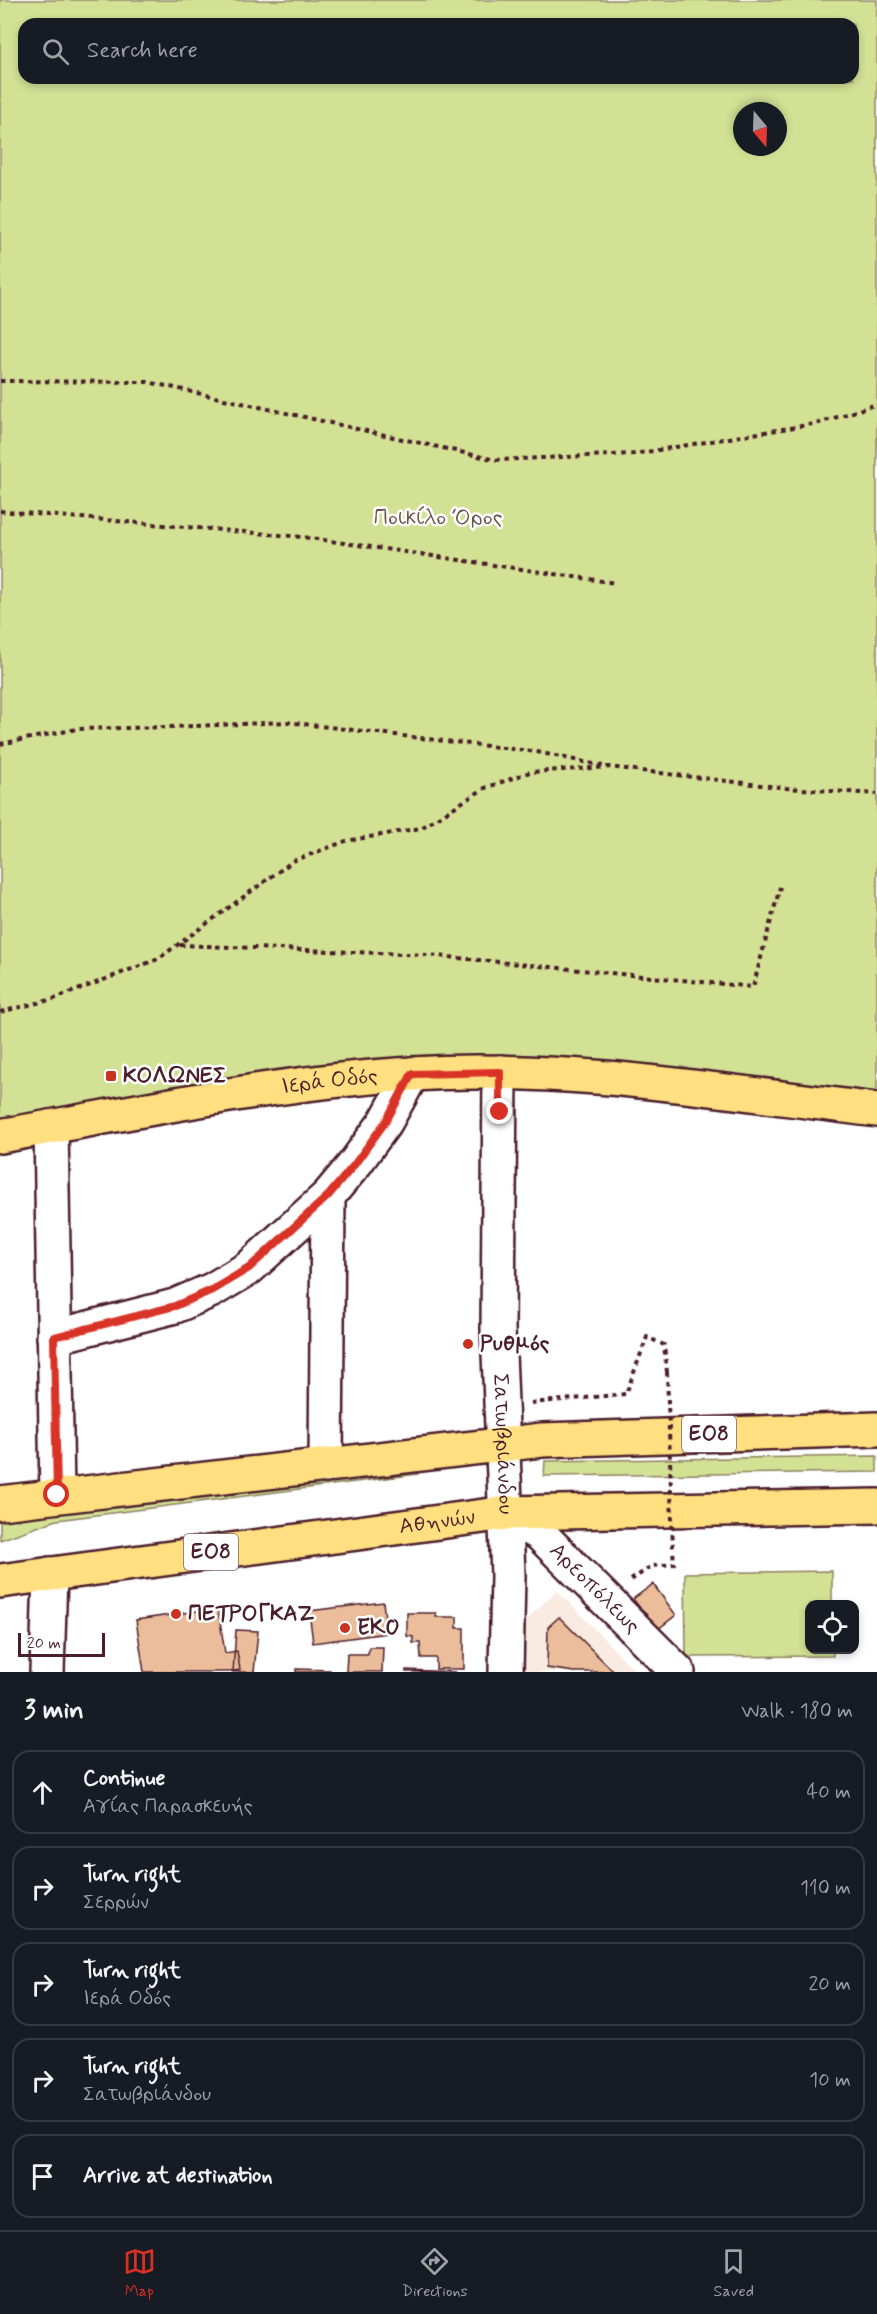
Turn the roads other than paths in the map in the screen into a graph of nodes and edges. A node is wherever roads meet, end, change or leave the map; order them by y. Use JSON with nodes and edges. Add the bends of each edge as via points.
{"nodes":[{"id":1,"x":500,"y":1072,"type":"junction"},
{"id":2,"x":412,"y":1074,"type":"junction"},
{"id":3,"x":877,"y":1110,"type":"edge"},
{"id":4,"x":51,"y":1127,"type":"junction"},
{"id":5,"x":0,"y":1136,"type":"edge"},
{"id":6,"x":328,"y":1196,"type":"junction"},
{"id":7,"x":54,"y":1337,"type":"junction"},
{"id":8,"x":877,"y":1429,"type":"edge"},
{"id":9,"x":502,"y":1444,"type":"junction"},
{"id":10,"x":326,"y":1466,"type":"junction"},
{"id":11,"x":57,"y":1495,"type":"junction"},
{"id":12,"x":0,"y":1503,"type":"edge"},
{"id":13,"x":877,"y":1506,"type":"edge"},
{"id":14,"x":506,"y":1513,"type":"junction"},
{"id":15,"x":50,"y":1574,"type":"junction"},
{"id":16,"x":0,"y":1581,"type":"edge"},
{"id":17,"x":47,"y":1672,"type":"edge"},
{"id":18,"x":506,"y":1672,"type":"edge"},
{"id":19,"x":678,"y":1672,"type":"edge"}],
"edges":[{"from":1,"to":2,"type":"main road","name":"Ιερά Οδός"},
{"from":1,"to":3,"type":"main road","name":"Ιερά Οδός","via":[[616,1080]]},
{"from":1,"to":9,"type":"street","name":"Σατωβριάνδου","via":[[498,1318]]},
{"from":2,"to":4,"type":"main road","name":"Ιερά Οδός","via":[[236,1095]]},
{"from":2,"to":6,"type":"street","via":[[371,1144]]},
{"from":4,"to":5,"type":"main road","name":"Ιερά Οδός"},
{"from":4,"to":7,"type":"street"},
{"from":6,"to":7,"type":"street","via":[[249,1268],[212,1290],[175,1306]]},
{"from":6,"to":10,"type":"street"},
{"from":7,"to":11,"type":"street"},
{"from":8,"to":9,"type":"main road","number":"ΕΟ8"},
{"from":9,"to":10,"type":"main road","number":"ΕΟ8"},
{"from":9,"to":14,"type":"street","name":"Σατωβριάνδου"},
{"from":10,"to":11,"type":"main road","number":"ΕΟ8"},
{"from":11,"to":12,"type":"main road","number":"ΕΟ8"},
{"from":13,"to":14,"type":"main road","name":"Αθηνών","number":"ΕΟ8"},
{"from":14,"to":15,"type":"main road","name":"Αθηνών","number":"ΕΟ8"},
{"from":14,"to":18,"type":"street","name":"Σατωβριάνδου"},
{"from":14,"to":19,"type":"street","name":"Αρεοπόλεως","via":[[541,1535]]},
{"from":15,"to":16,"type":"main road","name":"Αθηνών","number":"ΕΟ8"},
{"from":15,"to":17,"type":"street"}]}
